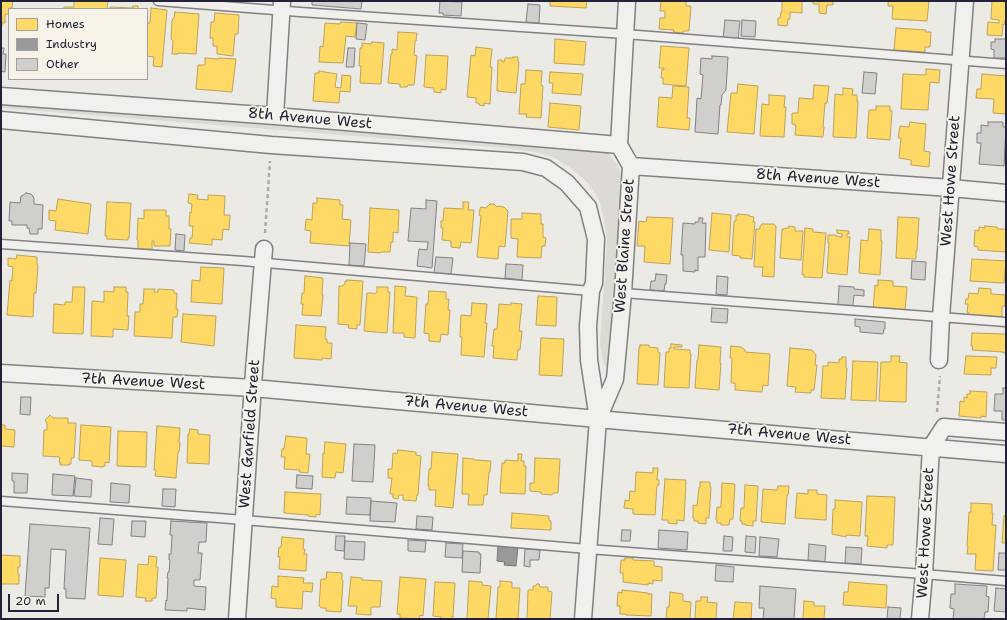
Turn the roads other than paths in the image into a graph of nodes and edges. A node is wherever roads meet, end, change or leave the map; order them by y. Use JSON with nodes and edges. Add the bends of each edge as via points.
{"nodes":[{"id":1,"x":158,"y":1,"type":"edge"},
{"id":2,"x":627,"y":1,"type":"edge"},
{"id":3,"x":965,"y":1,"type":"edge"},
{"id":4,"x":282,"y":6,"type":"edge"},
{"id":5,"x":625,"y":34,"type":"junction"},
{"id":6,"x":961,"y":60,"type":"junction"},
{"id":7,"x":1006,"y":64,"type":"edge"},
{"id":8,"x":1,"y":96,"type":"edge"},
{"id":9,"x":275,"y":116,"type":"junction"},
{"id":10,"x":1,"y":120,"type":"edge"},
{"id":11,"x":619,"y":145,"type":"junction"},
{"id":12,"x":631,"y":166,"type":"junction"},
{"id":13,"x":567,"y":183,"type":"joint"},
{"id":14,"x":951,"y":188,"type":"junction"},
{"id":15,"x":1006,"y":193,"type":"edge"},
{"id":16,"x":1,"y":244,"type":"edge"},
{"id":17,"x":264,"y":256,"type":"junction"},
{"id":18,"x":591,"y":291,"type":"junction"},
{"id":19,"x":623,"y":292,"type":"junction"},
{"id":20,"x":941,"y":317,"type":"junction"},
{"id":21,"x":1006,"y":322,"type":"edge"},
{"id":22,"x":940,"y":368,"type":"road end"},
{"id":23,"x":1,"y":373,"type":"edge"},
{"id":24,"x":253,"y":388,"type":"junction"},
{"id":25,"x":598,"y":419,"type":"junction"},
{"id":26,"x":1006,"y":432,"type":"edge"},
{"id":27,"x":931,"y":447,"type":"junction"},
{"id":28,"x":1006,"y":454,"type":"edge"},
{"id":29,"x":1,"y":500,"type":"edge"},
{"id":30,"x":244,"y":520,"type":"junction"},
{"id":31,"x":588,"y":549,"type":"junction"},
{"id":32,"x":924,"y":574,"type":"junction"},
{"id":33,"x":1006,"y":581,"type":"edge"},
{"id":34,"x":237,"y":619,"type":"edge"},
{"id":35,"x":583,"y":619,"type":"edge"},
{"id":36,"x":920,"y":619,"type":"edge"}],
"edges":[{"from":1,"to":4,"type":"lane"},
{"from":2,"to":5,"type":"street"},
{"from":3,"to":6,"type":"street","name":"West Howe Street"},
{"from":4,"to":5,"type":"lane"},
{"from":4,"to":9,"type":"street"},
{"from":5,"to":6,"type":"lane"},
{"from":5,"to":11,"type":"street"},
{"from":6,"to":7,"type":"lane"},
{"from":6,"to":14,"type":"street","name":"West Howe Street"},
{"from":8,"to":9,"type":"street","name":"8th Avenue West"},
{"from":9,"to":11,"type":"street","name":"8th Avenue West"},
{"from":10,"to":13,"type":"street","name":"8th Avenue West","via":[[270,145],[523,162],[546,168]]},
{"from":11,"to":12,"type":"street","name":"West Blaine Street"},
{"from":12,"to":14,"type":"street","name":"8th Avenue West"},
{"from":12,"to":19,"type":"street","name":"West Blaine Street"},
{"from":13,"to":18,"type":"street","name":"West Blaine Street","via":[[588,207],[596,239],[594,283]]},
{"from":14,"to":15,"type":"street","name":"8th Avenue West"},
{"from":14,"to":20,"type":"street","name":"West Howe Street"},
{"from":16,"to":17,"type":"lane"},
{"from":17,"to":18,"type":"lane"},
{"from":17,"to":24,"type":"street","name":"West Garfield Street"},
{"from":18,"to":25,"type":"street","name":"West Blaine Street","via":[[589,360]]},
{"from":19,"to":20,"type":"lane"},
{"from":19,"to":25,"type":"street","name":"West Blaine Street","via":[[615,379]]},
{"from":20,"to":21,"type":"lane"},
{"from":20,"to":22,"type":"street","name":"West Howe Street"},
{"from":23,"to":24,"type":"street","name":"7th Avenue West"},
{"from":24,"to":25,"type":"street","name":"7th Avenue West"},
{"from":24,"to":30,"type":"street","name":"West Garfield Street"},
{"from":25,"to":27,"type":"street","name":"7th Avenue West"},
{"from":25,"to":31,"type":"street","name":"West Blaine Street"},
{"from":26,"to":27,"type":"street","via":[[944,428]]},
{"from":27,"to":28,"type":"street","name":"7th Avenue West"},
{"from":27,"to":32,"type":"street","name":"West Howe Street"},
{"from":29,"to":30,"type":"lane"},
{"from":30,"to":31,"type":"lane"},
{"from":30,"to":34,"type":"street","name":"West Garfield Street"},
{"from":31,"to":32,"type":"lane"},
{"from":31,"to":35,"type":"street","name":"West Blaine Street"},
{"from":32,"to":33,"type":"lane"},
{"from":32,"to":36,"type":"street","name":"West Howe Street"}]}
